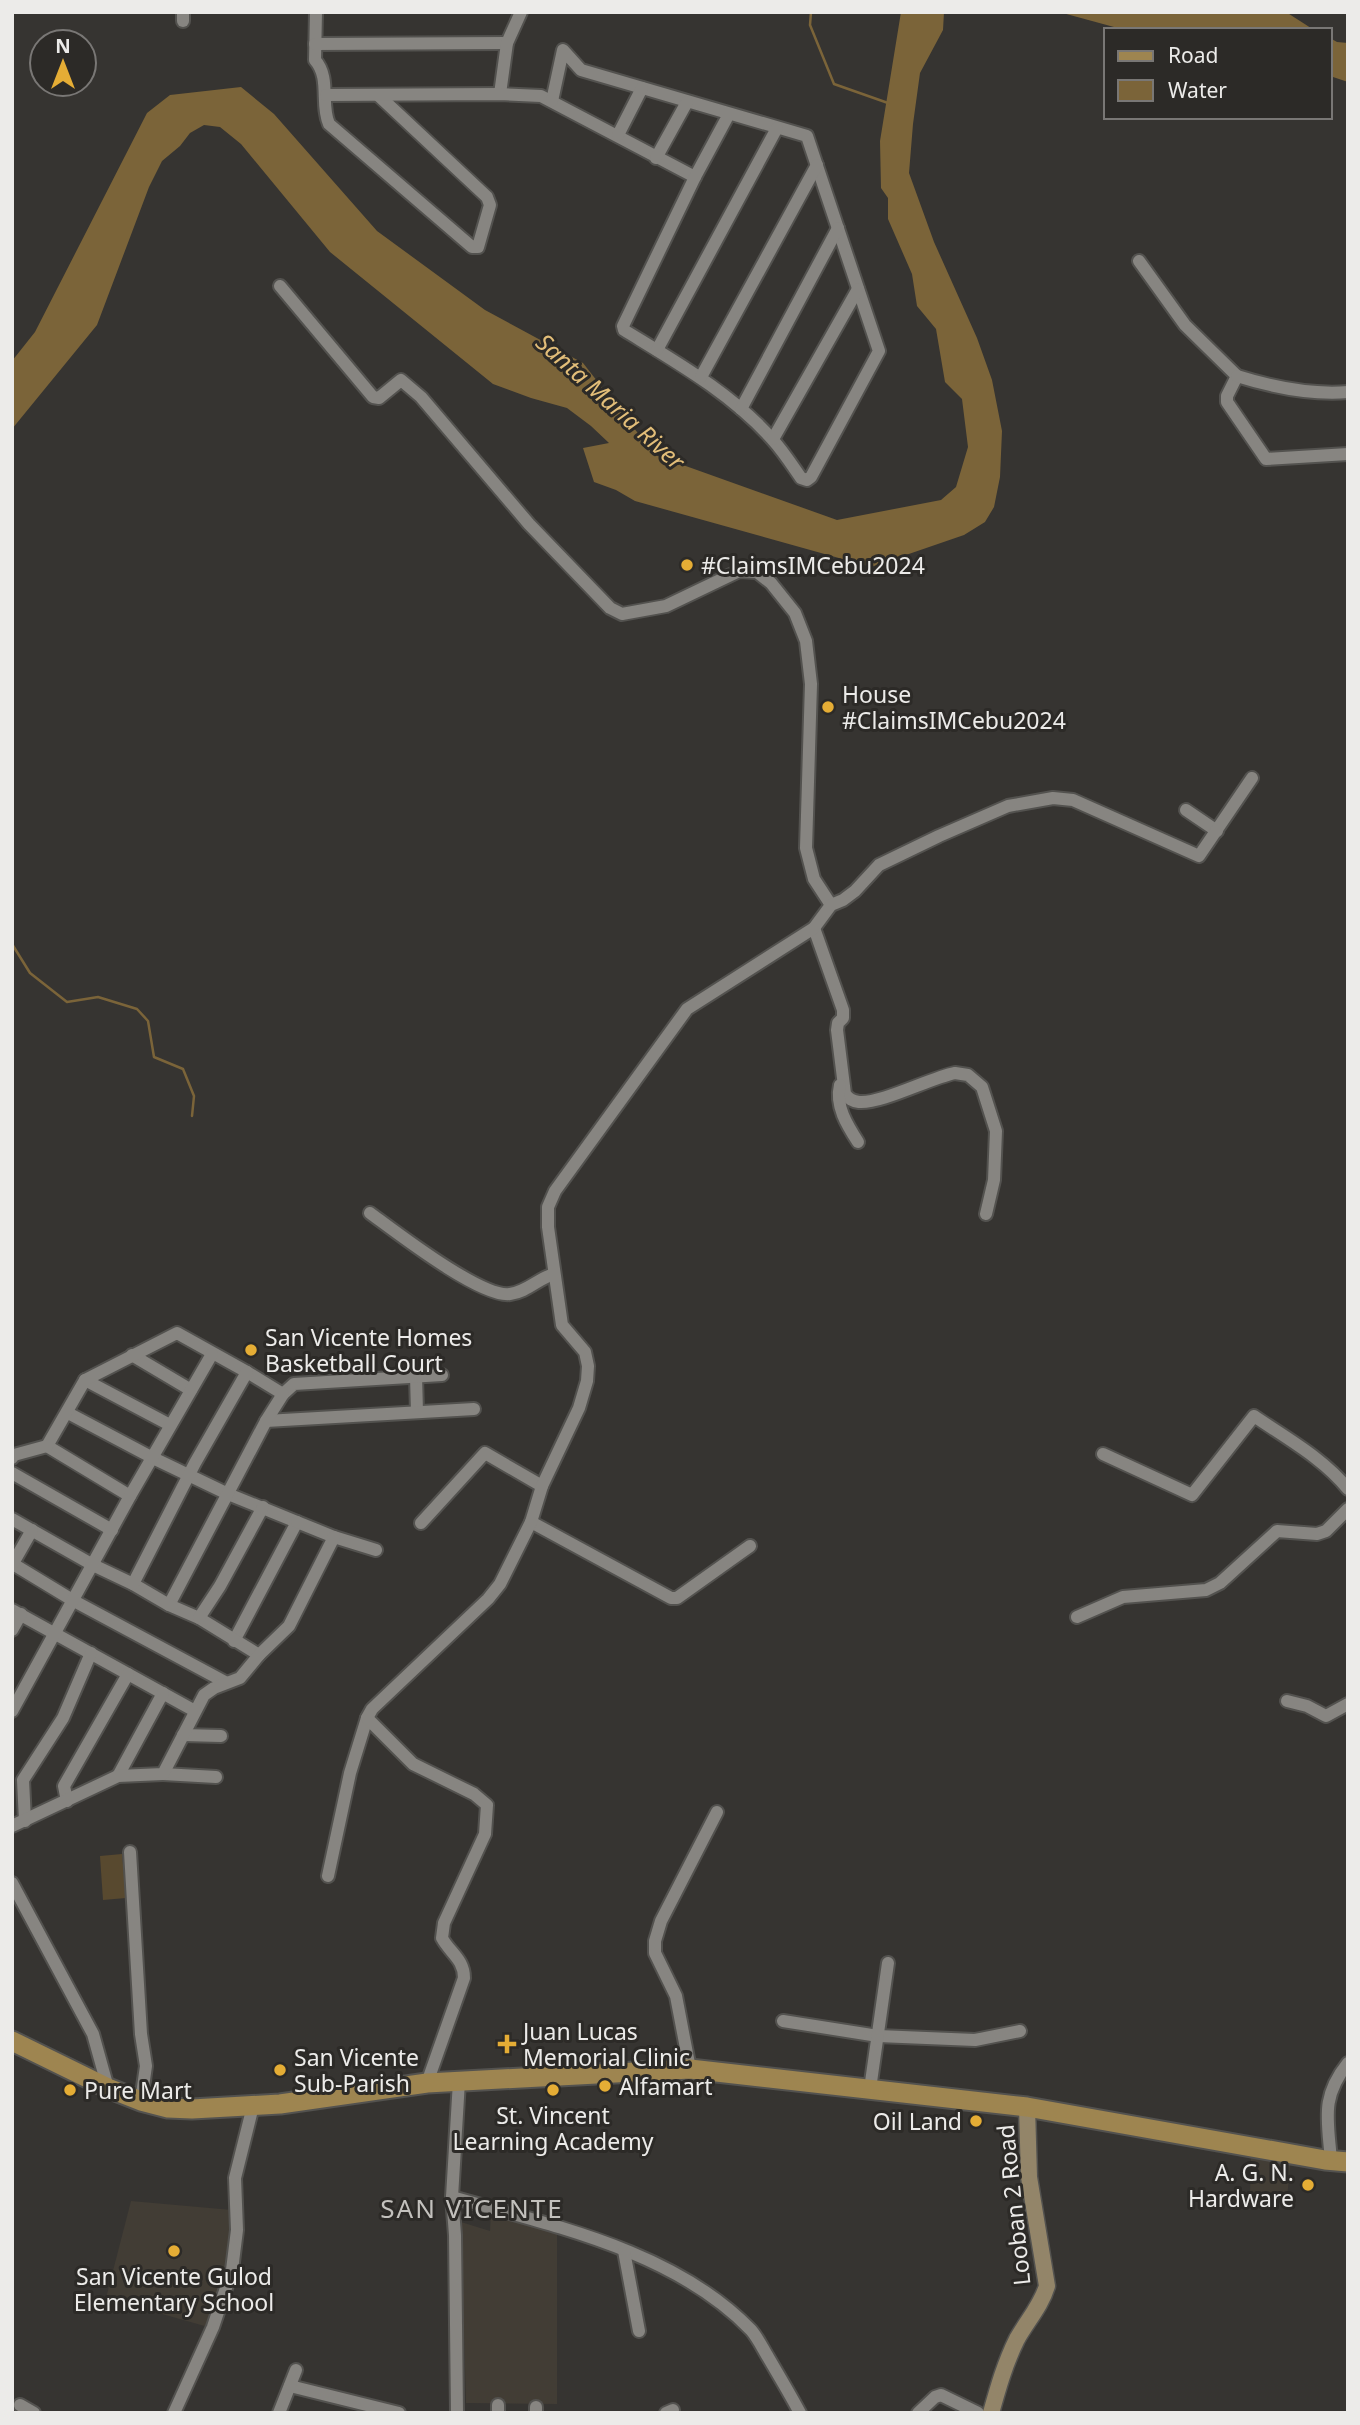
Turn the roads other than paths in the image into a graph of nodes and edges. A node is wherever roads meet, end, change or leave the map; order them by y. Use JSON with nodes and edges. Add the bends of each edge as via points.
{"nodes":[{"id":1,"x":316,"y":12,"type":"edge"},
{"id":2,"x":521,"y":12,"type":"edge"},
{"id":3,"x":507,"y":43,"type":"junction"},
{"id":4,"x":315,"y":44,"type":"junction"},
{"id":5,"x":642,"y":88,"type":"junction"},
{"id":6,"x":326,"y":94,"type":"junction"},
{"id":7,"x":378,"y":94,"type":"junction"},
{"id":8,"x":500,"y":94,"type":"junction"},
{"id":9,"x":552,"y":101,"type":"junction"},
{"id":10,"x":687,"y":102,"type":"junction"},
{"id":11,"x":729,"y":114,"type":"junction"},
{"id":12,"x":777,"y":128,"type":"junction"},
{"id":13,"x":618,"y":135,"type":"junction"},
{"id":14,"x":656,"y":158,"type":"junction"},
{"id":15,"x":817,"y":165,"type":"junction"},
{"id":16,"x":695,"y":177,"type":"junction"},
{"id":17,"x":838,"y":228,"type":"junction"},
{"id":18,"x":1139,"y":261,"type":"dead end"},
{"id":19,"x":279,"y":286,"type":"dead end"},
{"id":20,"x":858,"y":289,"type":"junction"},
{"id":21,"x":657,"y":350,"type":"junction"},
{"id":22,"x":1237,"y":376,"type":"junction"},
{"id":23,"x":701,"y":377,"type":"junction"},
{"id":24,"x":1348,"y":392,"type":"edge"},
{"id":25,"x":741,"y":409,"type":"junction"},
{"id":26,"x":773,"y":439,"type":"junction"},
{"id":27,"x":1348,"y":454,"type":"edge"},
{"id":28,"x":1252,"y":778,"type":"dead end"},
{"id":29,"x":1186,"y":810,"type":"dead end"},
{"id":30,"x":1216,"y":831,"type":"junction"},
{"id":31,"x":831,"y":905,"type":"junction"},
{"id":32,"x":814,"y":928,"type":"junction"},
{"id":33,"x":843,"y":1078,"type":"junction"},
{"id":34,"x":858,"y":1142,"type":"dead end"},
{"id":35,"x":370,"y":1213,"type":"dead end"},
{"id":36,"x":986,"y":1214,"type":"dead end"},
{"id":37,"x":554,"y":1274,"type":"junction"},
{"id":38,"x":212,"y":1354,"type":"junction"},
{"id":39,"x":132,"y":1355,"type":"junction"},
{"id":40,"x":247,"y":1371,"type":"junction"},
{"id":41,"x":442,"y":1375,"type":"dead end"},
{"id":42,"x":415,"y":1377,"type":"junction"},
{"id":43,"x":85,"y":1380,"type":"junction"},
{"id":44,"x":191,"y":1390,"type":"junction"},
{"id":45,"x":283,"y":1394,"type":"junction"},
{"id":46,"x":474,"y":1409,"type":"dead end"},
{"id":47,"x":417,"y":1412,"type":"junction"},
{"id":48,"x":68,"y":1413,"type":"junction"},
{"id":49,"x":266,"y":1421,"type":"junction"},
{"id":50,"x":170,"y":1425,"type":"junction"},
{"id":51,"x":47,"y":1446,"type":"junction"},
{"id":52,"x":1103,"y":1454,"type":"dead end"},
{"id":53,"x":12,"y":1458,"type":"edge"},
{"id":54,"x":153,"y":1458,"type":"junction"},
{"id":55,"x":12,"y":1473,"type":"edge"},
{"id":56,"x":190,"y":1476,"type":"junction"},
{"id":57,"x":542,"y":1486,"type":"junction"},
{"id":58,"x":1348,"y":1489,"type":"edge"},
{"id":59,"x":228,"y":1494,"type":"junction"},
{"id":60,"x":130,"y":1496,"type":"junction"},
{"id":61,"x":263,"y":1507,"type":"junction"},
{"id":62,"x":1348,"y":1509,"type":"edge"},
{"id":63,"x":12,"y":1519,"type":"edge"},
{"id":64,"x":297,"y":1522,"type":"junction"},
{"id":65,"x":531,"y":1522,"type":"junction"},
{"id":66,"x":421,"y":1523,"type":"dead end"},
{"id":67,"x":32,"y":1530,"type":"junction"},
{"id":68,"x":112,"y":1530,"type":"junction"},
{"id":69,"x":334,"y":1537,"type":"junction"},
{"id":70,"x":750,"y":1546,"type":"dead end"},
{"id":71,"x":376,"y":1550,"type":"dead end"},
{"id":72,"x":13,"y":1564,"type":"edge"},
{"id":73,"x":93,"y":1565,"type":"junction"},
{"id":74,"x":132,"y":1584,"type":"junction"},
{"id":75,"x":74,"y":1601,"type":"junction"},
{"id":76,"x":169,"y":1605,"type":"junction"},
{"id":77,"x":17,"y":1612,"type":"edge"},
{"id":78,"x":1077,"y":1617,"type":"dead end"},
{"id":79,"x":199,"y":1618,"type":"junction"},
{"id":80,"x":12,"y":1630,"type":"edge"},
{"id":81,"x":55,"y":1634,"type":"junction"},
{"id":82,"x":234,"y":1641,"type":"junction"},
{"id":83,"x":91,"y":1653,"type":"junction"},
{"id":84,"x":259,"y":1654,"type":"junction"},
{"id":85,"x":128,"y":1674,"type":"junction"},
{"id":86,"x":225,"y":1682,"type":"junction"},
{"id":87,"x":163,"y":1693,"type":"junction"},
{"id":88,"x":1287,"y":1701,"type":"dead end"},
{"id":89,"x":1348,"y":1704,"type":"edge"},
{"id":90,"x":12,"y":1711,"type":"edge"},
{"id":91,"x":195,"y":1711,"type":"junction"},
{"id":92,"x":367,"y":1718,"type":"junction"},
{"id":93,"x":183,"y":1735,"type":"junction"},
{"id":94,"x":220,"y":1736,"type":"dead end"},
{"id":95,"x":163,"y":1774,"type":"junction"},
{"id":96,"x":118,"y":1776,"type":"junction"},
{"id":97,"x":216,"y":1777,"type":"dead end"},
{"id":98,"x":67,"y":1801,"type":"junction"},
{"id":99,"x":717,"y":1812,"type":"dead end"},
{"id":100,"x":19,"y":1823,"type":"edge"},
{"id":101,"x":130,"y":1852,"type":"dead end"},
{"id":102,"x":328,"y":1876,"type":"dead end"},
{"id":103,"x":12,"y":1883,"type":"edge"},
{"id":104,"x":888,"y":1963,"type":"dead end"},
{"id":105,"x":783,"y":2021,"type":"dead end"},
{"id":106,"x":1020,"y":2031,"type":"dead end"},
{"id":107,"x":878,"y":2036,"type":"junction"},
{"id":108,"x":12,"y":2041,"type":"edge"},
{"id":109,"x":1348,"y":2063,"type":"edge"},
{"id":110,"x":690,"y":2069,"type":"junction"},
{"id":111,"x":459,"y":2081,"type":"junction"},
{"id":112,"x":427,"y":2083,"type":"junction"},
{"id":113,"x":108,"y":2088,"type":"junction"},
{"id":114,"x":870,"y":2089,"type":"junction"},
{"id":115,"x":141,"y":2101,"type":"junction"},
{"id":116,"x":253,"y":2106,"type":"junction"},
{"id":117,"x":1027,"y":2107,"type":"junction"},
{"id":118,"x":1339,"y":2161,"type":"edge"},
{"id":119,"x":452,"y":2197,"type":"junction"},
{"id":120,"x":624,"y":2251,"type":"junction"},
{"id":121,"x":639,"y":2331,"type":"dead end"},
{"id":122,"x":296,"y":2370,"type":"dead end"},
{"id":123,"x":290,"y":2386,"type":"junction"},
{"id":124,"x":20,"y":2404,"type":"dead end"},
{"id":125,"x":34,"y":2413,"type":"edge"},
{"id":126,"x":174,"y":2413,"type":"edge"},
{"id":127,"x":279,"y":2413,"type":"edge"},
{"id":128,"x":399,"y":2413,"type":"edge"},
{"id":129,"x":457,"y":2413,"type":"edge"},
{"id":130,"x":800,"y":2413,"type":"edge"},
{"id":131,"x":918,"y":2413,"type":"edge"},
{"id":132,"x":978,"y":2413,"type":"edge"},
{"id":133,"x":991,"y":2413,"type":"edge"}],
"edges":[{"from":1,"to":4,"type":"street"},
{"from":2,"to":3,"type":"street"},
{"from":3,"to":4,"type":"street"},
{"from":3,"to":8,"type":"street"},
{"from":4,"to":6,"type":"street"},
{"from":5,"to":9,"type":"street","via":[[581,70],[564,50]]},
{"from":5,"to":10,"type":"street"},
{"from":5,"to":13,"type":"street"},
{"from":6,"to":7,"type":"street"},
{"from":6,"to":7,"type":"street","via":[[329,124],[472,247],[478,247],[490,205],[487,197]]},
{"from":7,"to":8,"type":"street"},
{"from":8,"to":9,"type":"street"},
{"from":9,"to":13,"type":"street"},
{"from":10,"to":11,"type":"street"},
{"from":10,"to":14,"type":"street"},
{"from":11,"to":12,"type":"street"},
{"from":11,"to":16,"type":"street"},
{"from":12,"to":15,"type":"street","via":[[807,136]]},
{"from":12,"to":21,"type":"street"},
{"from":13,"to":14,"type":"street"},
{"from":14,"to":16,"type":"street"},
{"from":15,"to":17,"type":"street"},
{"from":15,"to":23,"type":"street"},
{"from":16,"to":21,"type":"street","via":[[624,322],[624,330]]},
{"from":17,"to":20,"type":"street"},
{"from":17,"to":25,"type":"street"},
{"from":18,"to":22,"type":"street","via":[[1185,325]]},
{"from":19,"to":31,"type":"street","via":[[373,397],[379,398],[401,380],[421,397],[529,524],[610,608],[622,614],[666,606],[740,571],[757,572],[771,583],[795,613],[806,641],[811,684],[806,848],[814,879]]},
{"from":20,"to":26,"type":"street"},
{"from":20,"to":26,"type":"street","via":[[879,351],[811,477],[801,478]]},
{"from":21,"to":23,"type":"street"},
{"from":22,"to":24,"type":"street","via":[[1312,392]]},
{"from":22,"to":27,"type":"street","via":[[1227,402],[1266,459]]},
{"from":23,"to":25,"type":"street"},
{"from":25,"to":26,"type":"street"},
{"from":28,"to":30,"type":"street"},
{"from":29,"to":30,"type":"street"},
{"from":30,"to":31,"type":"street","via":[[1199,856],[1073,800],[1053,798],[1008,806],[879,865],[856,891]]},
{"from":31,"to":32,"type":"street"},
{"from":32,"to":33,"type":"street","via":[[843,1010],[837,1030]]},
{"from":32,"to":37,"type":"street","via":[[687,1009],[555,1191],[548,1208]]},
{"from":33,"to":34,"type":"street","via":[[839,1103]]},
{"from":33,"to":36,"type":"street","via":[[845,1094],[859,1102],[955,1073],[982,1087],[996,1131]]},
{"from":35,"to":37,"type":"street","via":[[439,1262],[495,1293],[516,1293]]},
{"from":37,"to":57,"type":"street","via":[[562,1325],[584,1352],[588,1366],[579,1408]]},
{"from":38,"to":39,"type":"street","via":[[177,1333]]},
{"from":38,"to":40,"type":"street"},
{"from":38,"to":44,"type":"street"},
{"from":39,"to":43,"type":"street"},
{"from":39,"to":44,"type":"street"},
{"from":40,"to":45,"type":"street"},
{"from":40,"to":56,"type":"street"},
{"from":41,"to":42,"type":"street"},
{"from":42,"to":45,"type":"street","via":[[294,1384]]},
{"from":42,"to":47,"type":"street"},
{"from":43,"to":48,"type":"street"},
{"from":43,"to":50,"type":"street"},
{"from":44,"to":50,"type":"street"},
{"from":45,"to":49,"type":"street"},
{"from":46,"to":47,"type":"street"},
{"from":47,"to":49,"type":"street"},
{"from":48,"to":51,"type":"street"},
{"from":48,"to":54,"type":"street"},
{"from":49,"to":59,"type":"street"},
{"from":50,"to":54,"type":"street"},
{"from":51,"to":53,"type":"street"},
{"from":51,"to":60,"type":"street"},
{"from":52,"to":58,"type":"street","via":[[1192,1495],[1254,1416],[1304,1450]]},
{"from":54,"to":56,"type":"street"},
{"from":54,"to":60,"type":"street"},
{"from":55,"to":68,"type":"street"},
{"from":56,"to":59,"type":"street"},
{"from":56,"to":74,"type":"street"},
{"from":57,"to":65,"type":"street"},
{"from":57,"to":66,"type":"street","via":[[485,1454]]},
{"from":59,"to":61,"type":"street"},
{"from":59,"to":76,"type":"street"},
{"from":60,"to":68,"type":"street"},
{"from":61,"to":64,"type":"street"},
{"from":61,"to":79,"type":"street"},
{"from":62,"to":78,"type":"street","via":[[1317,1534],[1277,1531],[1220,1583],[1206,1590],[1123,1597]]},
{"from":63,"to":67,"type":"street"},
{"from":64,"to":69,"type":"street"},
{"from":64,"to":82,"type":"street"},
{"from":65,"to":70,"type":"street","via":[[671,1598]]},
{"from":65,"to":92,"type":"street","via":[[488,1599]]},
{"from":67,"to":72,"type":"street"},
{"from":67,"to":73,"type":"street"},
{"from":68,"to":73,"type":"street"},
{"from":69,"to":71,"type":"street"},
{"from":69,"to":84,"type":"street","via":[[289,1626]]},
{"from":72,"to":75,"type":"street"},
{"from":73,"to":74,"type":"street"},
{"from":73,"to":75,"type":"street"},
{"from":74,"to":76,"type":"street"},
{"from":75,"to":81,"type":"street"},
{"from":75,"to":86,"type":"street"},
{"from":76,"to":79,"type":"street"},
{"from":77,"to":80,"type":"street"},
{"from":77,"to":81,"type":"street"},
{"from":79,"to":82,"type":"street"},
{"from":81,"to":83,"type":"street"},
{"from":81,"to":90,"type":"street"},
{"from":82,"to":84,"type":"street"},
{"from":83,"to":85,"type":"street"},
{"from":83,"to":100,"type":"street","via":[[62,1717],[23,1780]]},
{"from":84,"to":86,"type":"street","via":[[240,1678]]},
{"from":85,"to":87,"type":"street"},
{"from":85,"to":98,"type":"street","via":[[64,1786]]},
{"from":86,"to":91,"type":"street","via":[[204,1696]]},
{"from":87,"to":91,"type":"street"},
{"from":87,"to":96,"type":"street"},
{"from":88,"to":89,"type":"street","via":[[1326,1716]]},
{"from":91,"to":93,"type":"street"},
{"from":92,"to":102,"type":"street"},
{"from":92,"to":112,"type":"street","via":[[413,1764],[487,1805],[485,1834],[444,1923],[442,1938],[460,1959],[464,1978]]},
{"from":93,"to":94,"type":"street"},
{"from":93,"to":95,"type":"street"},
{"from":95,"to":96,"type":"street"},
{"from":95,"to":97,"type":"street"},
{"from":96,"to":98,"type":"street"},
{"from":98,"to":100,"type":"street"},
{"from":99,"to":110,"type":"street","via":[[655,1941],[655,1953],[677,1996]]},
{"from":101,"to":115,"type":"street","via":[[146,2066]]},
{"from":103,"to":113,"type":"street","via":[[93,2034]]},
{"from":104,"to":107,"type":"street"},
{"from":105,"to":107,"type":"street"},
{"from":106,"to":107,"type":"street","via":[[975,2040]]},
{"from":107,"to":114,"type":"street"},
{"from":108,"to":113,"type":"main road"},
{"from":109,"to":118,"type":"street","via":[[1326,2106]]},
{"from":110,"to":111,"type":"main road"},
{"from":110,"to":114,"type":"main road"},
{"from":111,"to":112,"type":"main road"},
{"from":111,"to":119,"type":"street"},
{"from":112,"to":116,"type":"main road"},
{"from":113,"to":115,"type":"main road"},
{"from":114,"to":117,"type":"main road"},
{"from":115,"to":116,"type":"main road","via":[[168,2108]]},
{"from":116,"to":126,"type":"street","via":[[235,2178],[237,2230],[232,2270],[213,2327]]},
{"from":117,"to":118,"type":"main road"},
{"from":117,"to":133,"type":"street","name":"Looban 2 Road","via":[[1029,2177],[1048,2286],[1017,2340]]},
{"from":119,"to":120,"type":"street"},
{"from":119,"to":129,"type":"street"},
{"from":120,"to":121,"type":"street"},
{"from":120,"to":130,"type":"street","via":[[689,2280],[753,2332]]},
{"from":122,"to":123,"type":"street"},
{"from":123,"to":127,"type":"street"},
{"from":123,"to":128,"type":"street"},
{"from":124,"to":125,"type":"street"},
{"from":131,"to":132,"type":"street","via":[[941,2395]]}]}
